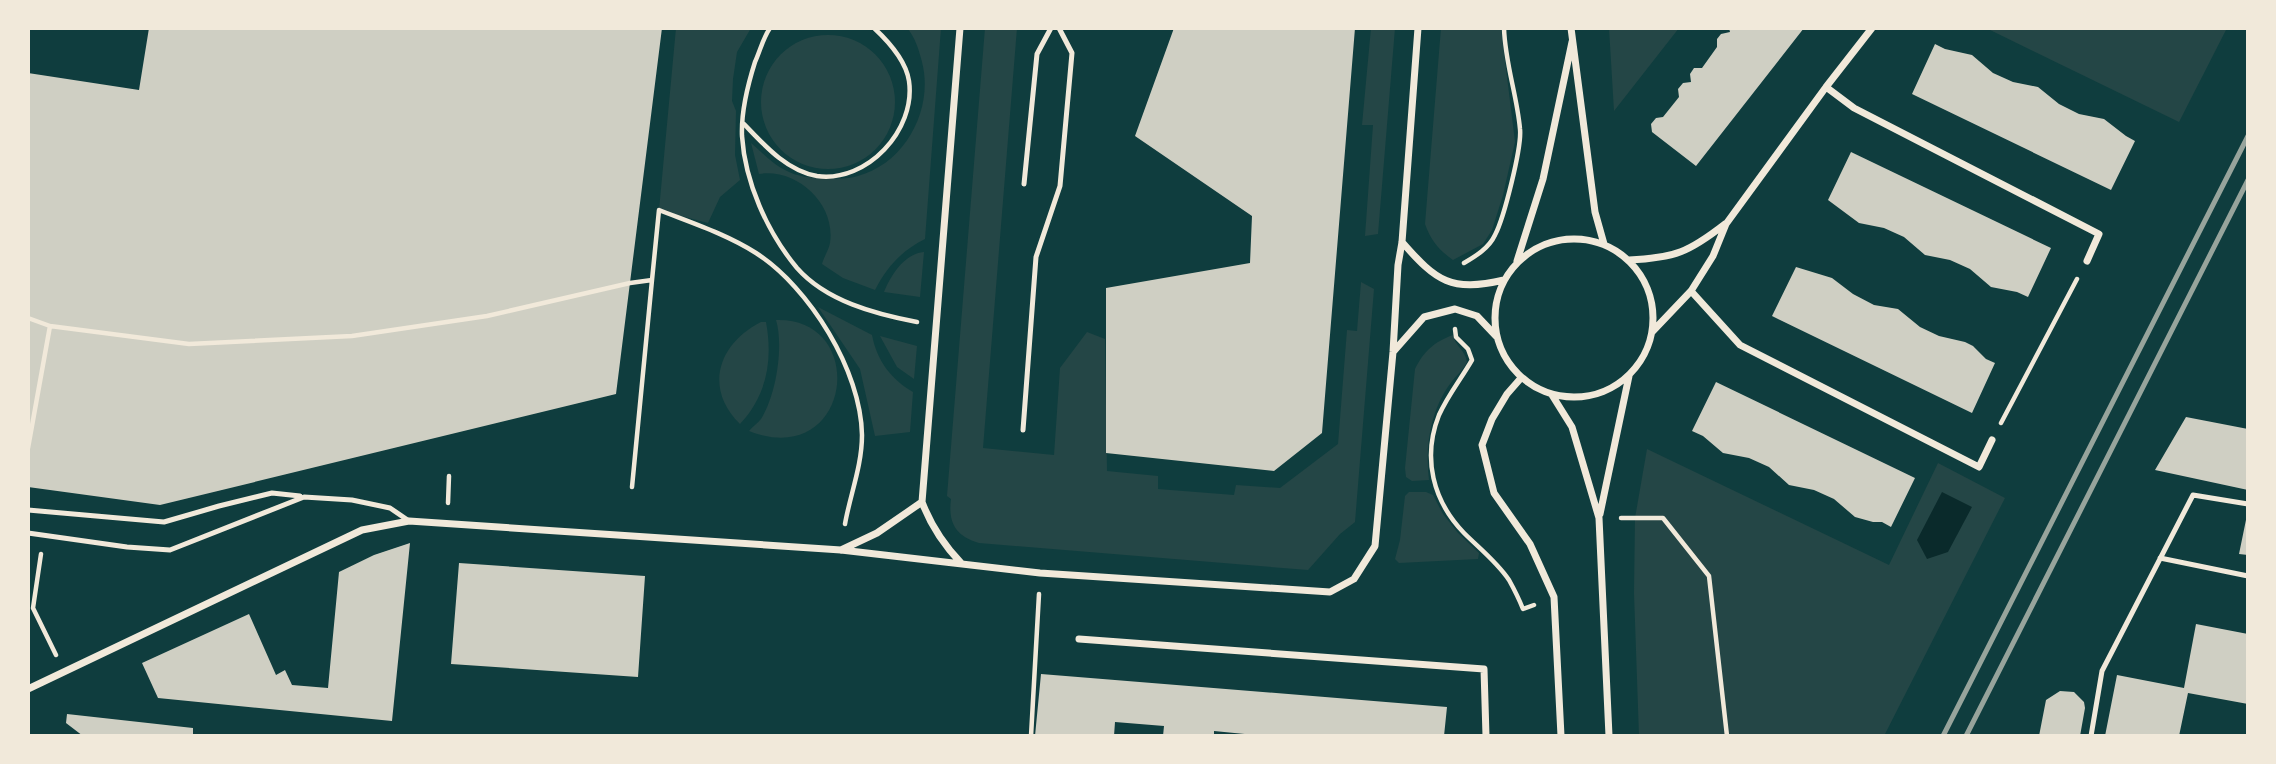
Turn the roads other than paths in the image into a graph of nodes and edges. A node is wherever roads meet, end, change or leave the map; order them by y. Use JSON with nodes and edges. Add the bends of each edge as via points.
{"nodes":[{"id":1,"x":961,"y":28,"type":"edge"},
{"id":2,"x":1051,"y":28,"type":"edge"},
{"id":3,"x":1059,"y":28,"type":"edge"},
{"id":4,"x":1418,"y":28,"type":"edge"},
{"id":5,"x":1571,"y":28,"type":"edge"},
{"id":6,"x":1872,"y":28,"type":"edge"},
{"id":7,"x":1572,"y":41,"type":"junction"},
{"id":8,"x":1826,"y":87,"type":"junction"},
{"id":9,"x":1024,"y":184,"type":"dead end"},
{"id":10,"x":1726,"y":224,"type":"junction"},
{"id":11,"x":1402,"y":242,"type":"junction"},
{"id":12,"x":1604,"y":244,"type":"junction"},
{"id":13,"x":1629,"y":260,"type":"junction"},
{"id":14,"x":2087,"y":261,"type":"road end"},
{"id":15,"x":1516,"y":263,"type":"junction"},
{"id":16,"x":1504,"y":280,"type":"junction"},
{"id":17,"x":1691,"y":291,"type":"junction"},
{"id":18,"x":1652,"y":332,"type":"junction"},
{"id":19,"x":1496,"y":336,"type":"junction"},
{"id":20,"x":1393,"y":352,"type":"junction"},
{"id":21,"x":1629,"y":376,"type":"junction"},
{"id":22,"x":1521,"y":378,"type":"junction"},
{"id":23,"x":1552,"y":395,"type":"junction"},
{"id":24,"x":1023,"y":430,"type":"dead end"},
{"id":25,"x":1992,"y":440,"type":"road end"},
{"id":26,"x":304,"y":497,"type":"junction"},
{"id":27,"x":922,"y":502,"type":"junction"},
{"id":28,"x":2248,"y":504,"type":"edge"},
{"id":29,"x":28,"y":510,"type":"edge"},
{"id":30,"x":1599,"y":518,"type":"junction"},
{"id":31,"x":409,"y":521,"type":"junction"},
{"id":32,"x":28,"y":533,"type":"edge"},
{"id":33,"x":841,"y":550,"type":"junction"},
{"id":34,"x":2160,"y":558,"type":"junction"},
{"id":35,"x":961,"y":563,"type":"junction"},
{"id":36,"x":2248,"y":576,"type":"edge"},
{"id":37,"x":1079,"y":639,"type":"dead end"},
{"id":38,"x":28,"y":689,"type":"edge"},
{"id":39,"x":1486,"y":736,"type":"edge"},
{"id":40,"x":1560,"y":736,"type":"edge"},
{"id":41,"x":1609,"y":736,"type":"edge"},
{"id":42,"x":2091,"y":736,"type":"edge"}],
"edges":[{"from":1,"to":27,"type":"street"},
{"from":2,"to":9,"type":"lane","via":[[1037,54]]},
{"from":3,"to":24,"type":"lane","via":[[1072,53],[1060,186],[1036,257]]},
{"from":4,"to":11,"type":"street"},
{"from":5,"to":7,"type":"street"},
{"from":6,"to":8,"type":"street"},
{"from":7,"to":12,"type":"street","via":[[1595,212]]},
{"from":7,"to":15,"type":"street","via":[[1543,178]]},
{"from":8,"to":10,"type":"street"},
{"from":8,"to":14,"type":"street","via":[[1854,108],[2099,234]]},
{"from":10,"to":13,"type":"street","via":[[1678,255]]},
{"from":10,"to":17,"type":"street"},
{"from":11,"to":16,"type":"street","via":[[1425,269],[1455,285]]},
{"from":11,"to":20,"type":"street"},
{"from":12,"to":13,"type":"street"},
{"from":12,"to":15,"type":"street","via":[[1573,238],[1542,245]]},
{"from":13,"to":18,"type":"street","via":[[1645,281],[1653,306]]},
{"from":15,"to":16,"type":"street"},
{"from":16,"to":19,"type":"street","via":[[1495,307]]},
{"from":17,"to":18,"type":"street"},
{"from":17,"to":25,"type":"street","via":[[1740,345],[1979,467]]},
{"from":18,"to":21,"type":"street","via":[[1644,356]]},
{"from":19,"to":20,"type":"street","via":[[1477,316],[1455,309],[1424,317]]},
{"from":19,"to":22,"type":"street","via":[[1505,359]]},
{"from":20,"to":35,"type":"street","via":[[1376,546],[1354,579],[1330,592],[1040,573]]},
{"from":21,"to":23,"type":"street","via":[[1606,391],[1580,398]]},
{"from":21,"to":30,"type":"street"},
{"from":22,"to":23,"type":"street"},
{"from":22,"to":40,"type":"street","via":[[1492,419],[1482,445],[1494,493],[1530,544],[1555,597]]},
{"from":23,"to":30,"type":"street","via":[[1572,427]]},
{"from":26,"to":29,"type":"lane","via":[[272,493],[164,522]]},
{"from":26,"to":31,"type":"lane","via":[[352,499],[390,509]]},
{"from":26,"to":32,"type":"lane","via":[[170,550]]},
{"from":27,"to":33,"type":"street","via":[[877,533]]},
{"from":27,"to":35,"type":"street","via":[[932,527]]},
{"from":28,"to":34,"type":"lane","via":[[2193,495]]},
{"from":30,"to":41,"type":"street"},
{"from":31,"to":33,"type":"street"},
{"from":31,"to":38,"type":"street","via":[[362,530]]},
{"from":33,"to":35,"type":"street"},
{"from":34,"to":36,"type":"lane"},
{"from":34,"to":42,"type":"lane","via":[[2102,671]]},
{"from":37,"to":39,"type":"street","via":[[1484,669]]}]}
